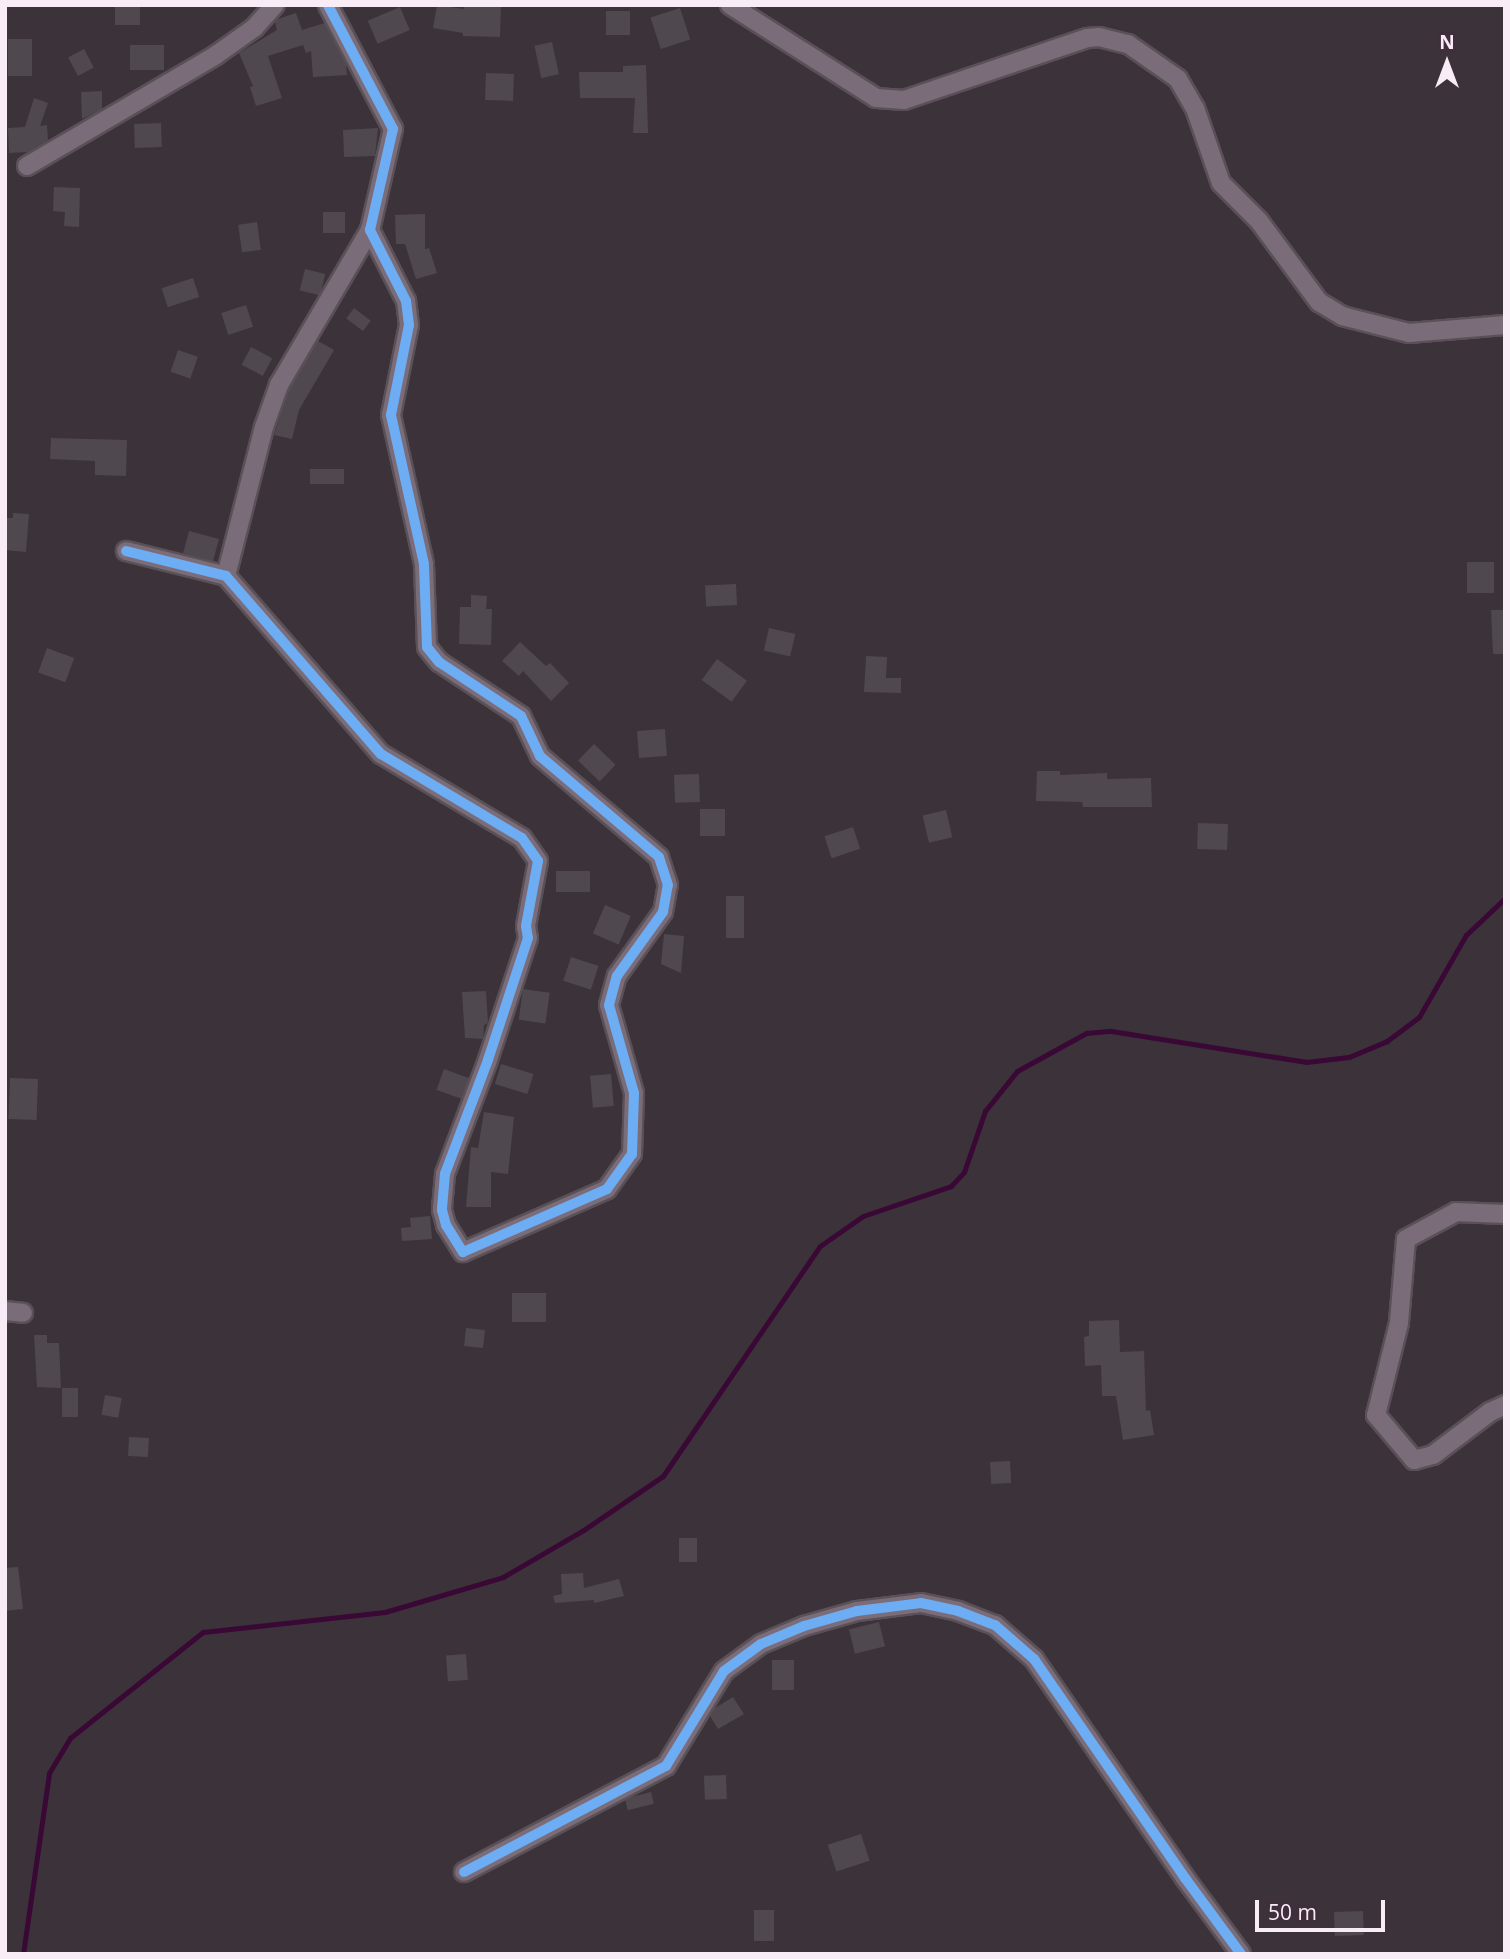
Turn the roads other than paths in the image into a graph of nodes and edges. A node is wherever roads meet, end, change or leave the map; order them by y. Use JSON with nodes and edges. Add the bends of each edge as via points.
{"nodes":[{"id":1,"x":275,"y":5,"type":"edge"},
{"id":2,"x":328,"y":5,"type":"edge"},
{"id":3,"x":730,"y":5,"type":"edge"},
{"id":4,"x":27,"y":166,"type":"dead end"},
{"id":5,"x":370,"y":230,"type":"junction"},
{"id":6,"x":1505,"y":325,"type":"edge"},
{"id":7,"x":126,"y":551,"type":"dead end"},
{"id":8,"x":226,"y":576,"type":"junction"},
{"id":9,"x":1505,"y":1214,"type":"edge"},
{"id":10,"x":1505,"y":1405,"type":"edge"},
{"id":11,"x":464,"y":1872,"type":"dead end"},
{"id":12,"x":1241,"y":1954,"type":"edge"}],
"edges":[{"from":1,"to":4,"type":"street","via":[[254,28],[216,55]]},
{"from":2,"to":5,"type":"street","via":[[393,129]]},
{"from":3,"to":6,"type":"street","via":[[876,98],[904,100],[1087,38],[1128,44],[1178,79],[1195,108],[1221,183],[1259,220],[1319,302],[1342,316],[1409,333]]},
{"from":5,"to":8,"type":"street","via":[[279,385]]},
{"from":5,"to":8,"type":"street","via":[[406,301],[409,325],[391,415],[424,564],[426,647],[439,662],[522,716],[540,756],[659,857],[668,885],[663,912],[617,976],[609,1005],[634,1093],[632,1154],[607,1189],[463,1252],[446,1225],[442,1210],[445,1174],[528,938],[526,926],[538,861],[522,838],[381,754]]},
{"from":7,"to":8,"type":"street"},
{"from":9,"to":10,"type":"street","via":[[1456,1212],[1406,1239],[1399,1323],[1376,1415],[1414,1460],[1433,1455]]},
{"from":11,"to":12,"type":"street","via":[[666,1766],[724,1671],[761,1644],[857,1611],[920,1604],[958,1611],[995,1625],[1034,1659]]}]}
